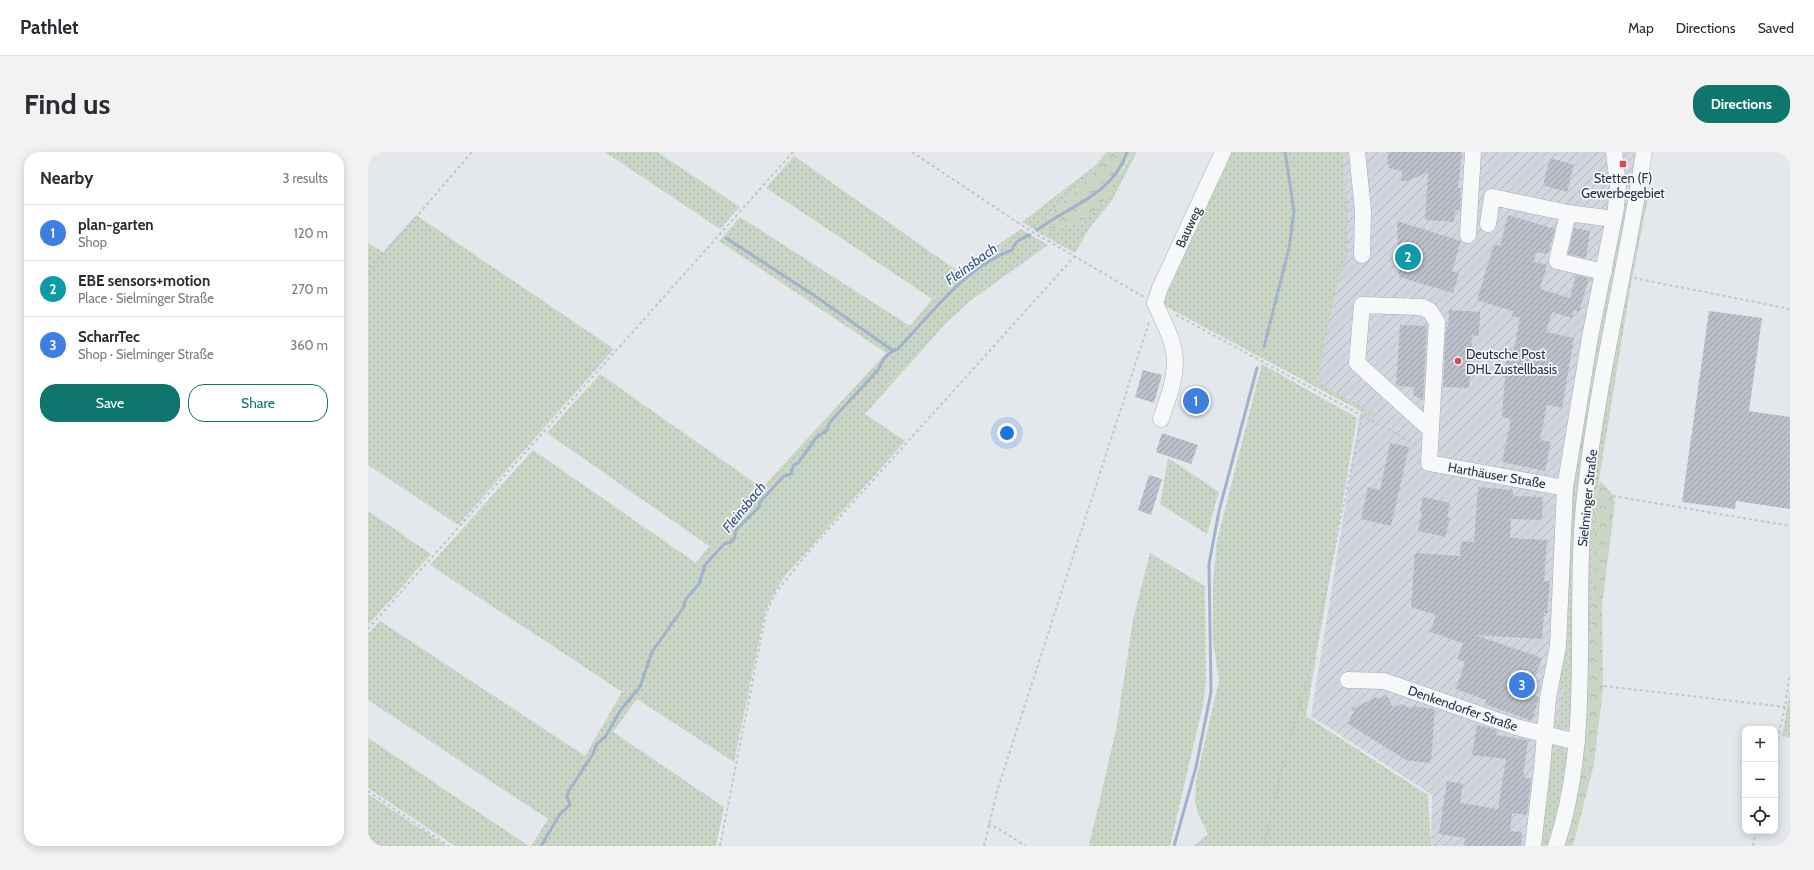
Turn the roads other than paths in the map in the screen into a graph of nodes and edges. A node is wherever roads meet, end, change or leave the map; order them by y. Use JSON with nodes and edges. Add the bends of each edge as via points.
{"nodes":[{"id":1,"x":1223,"y":152,"type":"edge"},
{"id":2,"x":1357,"y":152,"type":"edge"},
{"id":3,"x":1473,"y":152,"type":"edge"},
{"id":4,"x":1614,"y":152,"type":"edge"},
{"id":5,"x":1644,"y":152,"type":"edge"},
{"id":6,"x":1568,"y":213,"type":"junction"},
{"id":7,"x":1614,"y":220,"type":"junction"},
{"id":8,"x":1488,"y":224,"type":"dead end"},
{"id":9,"x":1468,"y":235,"type":"dead end"},
{"id":10,"x":1362,"y":255,"type":"dead end"},
{"id":11,"x":1604,"y":272,"type":"junction"},
{"id":12,"x":1161,"y":419,"type":"dead end"},
{"id":13,"x":1430,"y":430,"type":"junction"},
{"id":14,"x":1565,"y":488,"type":"junction"},
{"id":15,"x":1348,"y":680,"type":"dead end"},
{"id":16,"x":1545,"y":735,"type":"junction"},
{"id":17,"x":1577,"y":742,"type":"junction"},
{"id":18,"x":1533,"y":846,"type":"edge"},
{"id":19,"x":1556,"y":846,"type":"edge"}],
"edges":[{"from":1,"to":12,"type":"street","name":"Bauweg","via":[[1155,303],[1175,360]]},
{"from":2,"to":10,"type":"street","via":[[1363,210]]},
{"from":3,"to":9,"type":"street"},
{"from":4,"to":7,"type":"street","name":"Sielminger Straße","via":[[1618,185]]},
{"from":5,"to":17,"type":"street","name":"Sielminger Straße","via":[[1603,369],[1584,497]]},
{"from":6,"to":7,"type":"street"},
{"from":6,"to":8,"type":"street","via":[[1492,198]]},
{"from":6,"to":11,"type":"street","via":[[1557,261]]},
{"from":7,"to":11,"type":"street","name":"Sielminger Straße"},
{"from":11,"to":14,"type":"street","name":"Sielminger Straße","via":[[1578,403]]},
{"from":13,"to":13,"type":"street","via":[[1437,322],[1434,316],[1422,307],[1362,305],[1357,363]]},
{"from":13,"to":14,"type":"street","name":"Harthäuser Straße","via":[[1429,463]]},
{"from":14,"to":16,"type":"street","name":"Sielminger Straße","via":[[1558,646],[1548,698]]},
{"from":15,"to":16,"type":"street","name":"Denkendorfer Straße","via":[[1384,681]]},
{"from":16,"to":17,"type":"street","name":"Denkendorfer Straße"},
{"from":16,"to":18,"type":"street","name":"Sielminger Straße"},
{"from":17,"to":19,"type":"street","name":"Sielminger Straße","via":[[1571,785]]}]}
